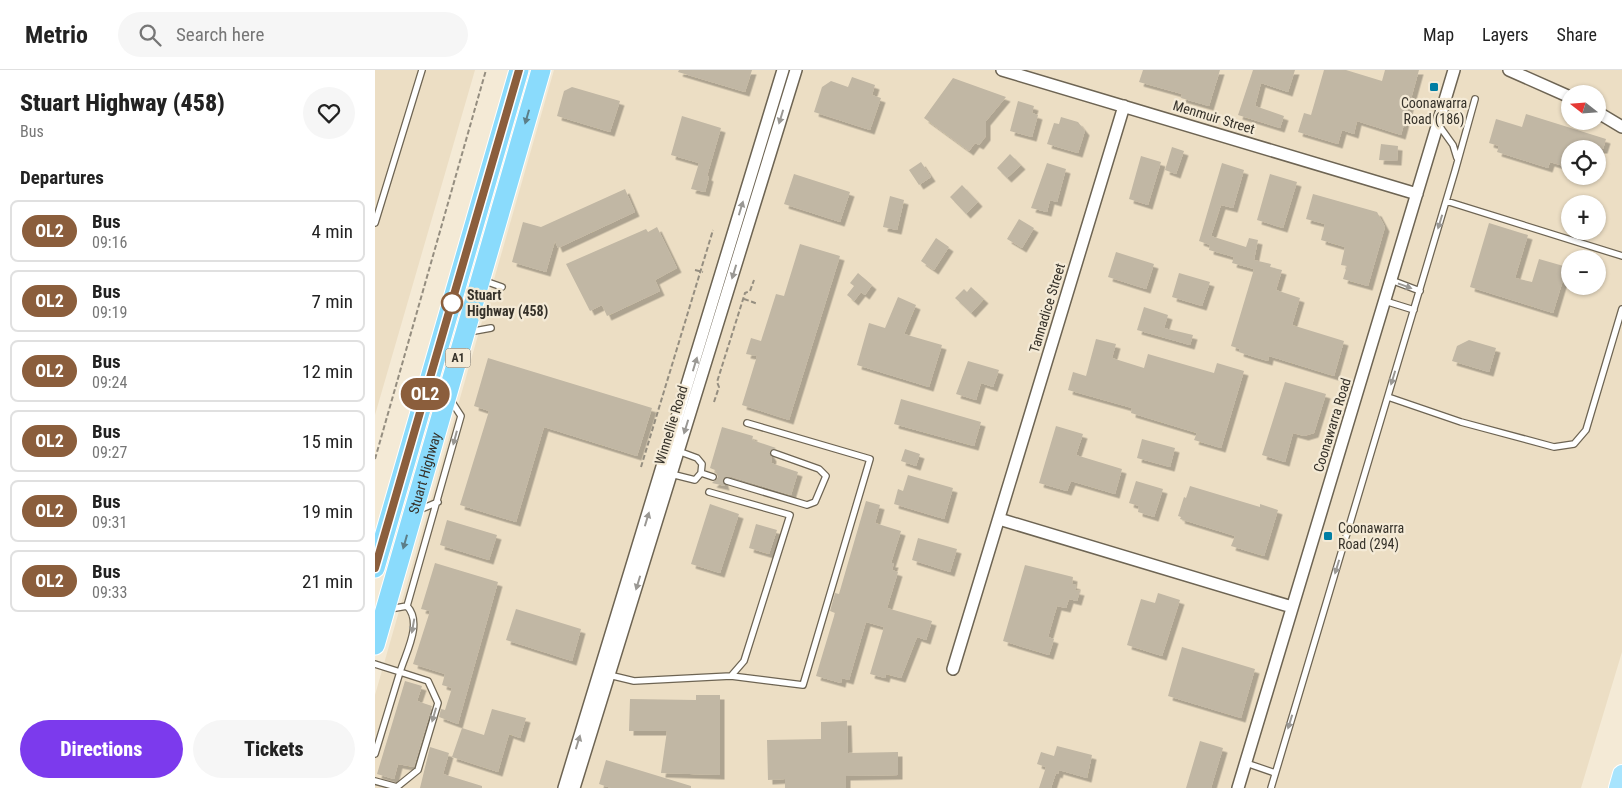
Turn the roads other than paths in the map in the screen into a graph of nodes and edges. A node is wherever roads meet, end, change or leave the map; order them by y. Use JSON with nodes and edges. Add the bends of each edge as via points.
{"nodes":[{"id":1,"x":422,"y":70,"type":"edge"},
{"id":2,"x":519,"y":70,"type":"edge"},
{"id":3,"x":541,"y":70,"type":"edge"},
{"id":4,"x":783,"y":70,"type":"edge"},
{"id":5,"x":795,"y":70,"type":"edge"},
{"id":6,"x":1002,"y":70,"type":"edge"},
{"id":7,"x":1454,"y":70,"type":"edge"},
{"id":8,"x":1509,"y":70,"type":"edge"},
{"id":9,"x":1561,"y":93,"type":"edge"},
{"id":10,"x":1475,"y":99,"type":"dead end"},
{"id":11,"x":1123,"y":106,"type":"junction"},
{"id":12,"x":1606,"y":117,"type":"edge"},
{"id":13,"x":1437,"y":124,"type":"junction"},
{"id":14,"x":1622,"y":127,"type":"edge"},
{"id":15,"x":1457,"y":158,"type":"junction"},
{"id":16,"x":1417,"y":194,"type":"junction"},
{"id":17,"x":378,"y":201,"type":"edge"},
{"id":18,"x":1446,"y":201,"type":"junction"},
{"id":19,"x":375,"y":223,"type":"edge"},
{"id":20,"x":471,"y":238,"type":"junction"},
{"id":21,"x":491,"y":244,"type":"junction"},
{"id":22,"x":1622,"y":256,"type":"edge"},
{"id":23,"x":481,"y":280,"type":"junction"},
{"id":24,"x":1391,"y":280,"type":"junction"},
{"id":25,"x":503,"y":287,"type":"dead end"},
{"id":26,"x":1419,"y":291,"type":"junction"},
{"id":27,"x":1385,"y":301,"type":"junction"},
{"id":28,"x":1622,"y":308,"type":"edge"},
{"id":29,"x":1414,"y":310,"type":"junction"},
{"id":30,"x":491,"y":328,"type":"dead end"},
{"id":31,"x":465,"y":332,"type":"junction"},
{"id":32,"x":447,"y":394,"type":"junction"},
{"id":33,"x":1387,"y":398,"type":"junction"},
{"id":34,"x":747,"y":422,"type":"dead end"},
{"id":35,"x":678,"y":451,"type":"junction"},
{"id":36,"x":774,"y":453,"type":"dead end"},
{"id":37,"x":701,"y":473,"type":"junction"},
{"id":38,"x":671,"y":474,"type":"junction"},
{"id":39,"x":713,"y":477,"type":"dead end"},
{"id":40,"x":727,"y":481,"type":"dead end"},
{"id":41,"x":709,"y":492,"type":"dead end"},
{"id":42,"x":438,"y":502,"type":"junction"},
{"id":43,"x":413,"y":512,"type":"junction"},
{"id":44,"x":999,"y":519,"type":"junction"},
{"id":45,"x":375,"y":568,"type":"edge"},
{"id":46,"x":407,"y":606,"type":"junction"},
{"id":47,"x":1292,"y":607,"type":"junction"},
{"id":48,"x":385,"y":609,"type":"junction"},
{"id":49,"x":375,"y":645,"type":"edge"},
{"id":50,"x":375,"y":664,"type":"edge"},
{"id":51,"x":953,"y":669,"type":"dead end"},
{"id":52,"x":400,"y":672,"type":"junction"},
{"id":53,"x":609,"y":676,"type":"junction"},
{"id":54,"x":731,"y":676,"type":"junction"},
{"id":55,"x":375,"y":754,"type":"edge"},
{"id":56,"x":1246,"y":763,"type":"junction"},
{"id":57,"x":1275,"y":773,"type":"junction"},
{"id":58,"x":1622,"y":774,"type":"edge"},
{"id":59,"x":375,"y":781,"type":"edge"},
{"id":60,"x":564,"y":788,"type":"edge"},
{"id":61,"x":574,"y":788,"type":"edge"},
{"id":62,"x":1238,"y":788,"type":"edge"},
{"id":63,"x":1271,"y":788,"type":"edge"},
{"id":64,"x":1618,"y":788,"type":"edge"}],
"edges":[{"from":1,"to":17,"type":"lane"},
{"from":2,"to":20,"type":"highway","name":"Stuart Highway","number":"A1"},
{"from":3,"to":21,"type":"highway","name":"Stuart Highway","number":"A1","one_way":true},
{"from":60,"to":4,"type":"street","name":"Winnellie Road","one_way":true},
{"from":5,"to":35,"type":"street","name":"Winnellie Road","one_way":true},
{"from":6,"to":11,"type":"street","name":"Menmuir Street"},
{"from":7,"to":13,"type":"street","name":"Coonawarra Road"},
{"from":8,"to":9,"type":"street"},
{"from":10,"to":15,"type":"lane"},
{"from":11,"to":16,"type":"street","name":"Menmuir Street"},
{"from":11,"to":44,"type":"street","name":"Tannadice Street"},
{"from":12,"to":14,"type":"street"},
{"from":13,"to":15,"type":"lane","via":[[1453,146]]},
{"from":13,"to":16,"type":"street","name":"Coonawarra Road"},
{"from":15,"to":18,"type":"lane"},
{"from":16,"to":24,"type":"street","name":"Coonawarra Road"},
{"from":17,"to":19,"type":"lane"},
{"from":18,"to":22,"type":"lane"},
{"from":18,"to":26,"type":"lane","one_way":true},
{"from":20,"to":21,"type":"highway"},
{"from":20,"to":45,"type":"highway","name":"Stuart Highway","number":"A1"},
{"from":21,"to":23,"type":"highway","name":"Stuart Highway","number":"A1"},
{"from":23,"to":25,"type":"lane"},
{"from":23,"to":31,"type":"highway","name":"Stuart Highway","number":"A1"},
{"from":24,"to":26,"type":"lane","one_way":true},
{"from":24,"to":27,"type":"street","name":"Coonawarra Road"},
{"from":26,"to":29,"type":"lane"},
{"from":27,"to":29,"type":"lane"},
{"from":27,"to":47,"type":"street","name":"Coonawarra Road"},
{"from":28,"to":33,"type":"lane","via":[[1586,430],[1574,444],[1554,447]]},
{"from":29,"to":33,"type":"lane","one_way":true},
{"from":30,"to":31,"type":"lane"},
{"from":31,"to":32,"type":"highway","name":"Stuart Highway","number":"A1"},
{"from":32,"to":42,"type":"lane","one_way":true,"via":[[461,416]]},
{"from":32,"to":43,"type":"highway","name":"Stuart Highway","number":"A1"},
{"from":33,"to":57,"type":"lane","one_way":true},
{"from":34,"to":54,"type":"lane","via":[[870,459],[803,684]]},
{"from":35,"to":37,"type":"lane","via":[[697,458]]},
{"from":35,"to":38,"type":"street","name":"Winnellie Road"},
{"from":36,"to":40,"type":"lane","via":[[819,469],[826,476],[815,502],[807,505]]},
{"from":37,"to":38,"type":"lane","via":[[695,480]]},
{"from":37,"to":39,"type":"lane"},
{"from":38,"to":53,"type":"street","name":"Winnellie Road","one_way":true},
{"from":41,"to":54,"type":"lane","via":[[790,514],[744,661]]},
{"from":42,"to":43,"type":"lane"},
{"from":42,"to":46,"type":"lane"},
{"from":43,"to":48,"type":"highway","name":"Stuart Highway","number":"A1","one_way":true},
{"from":44,"to":47,"type":"street"},
{"from":44,"to":51,"type":"street","name":"Tannadice Street"},
{"from":46,"to":48,"type":"lane"},
{"from":46,"to":52,"type":"lane","one_way":true,"via":[[414,613],[415,622]]},
{"from":47,"to":56,"type":"street","name":"Coonawarra Road"},
{"from":48,"to":49,"type":"highway","name":"Stuart Highway","number":"A1"},
{"from":50,"to":52,"type":"lane"},
{"from":52,"to":55,"type":"lane"},
{"from":52,"to":59,"type":"lane","one_way":true,"via":[[429,681],[438,703],[418,770],[397,787]]},
{"from":53,"to":54,"type":"lane","via":[[634,681]]},
{"from":53,"to":61,"type":"street","name":"Winnellie Road"},
{"from":56,"to":57,"type":"lane"},
{"from":56,"to":62,"type":"street","name":"Coonawarra Road"},
{"from":57,"to":63,"type":"lane"},
{"from":58,"to":64,"type":"main road"}]}
